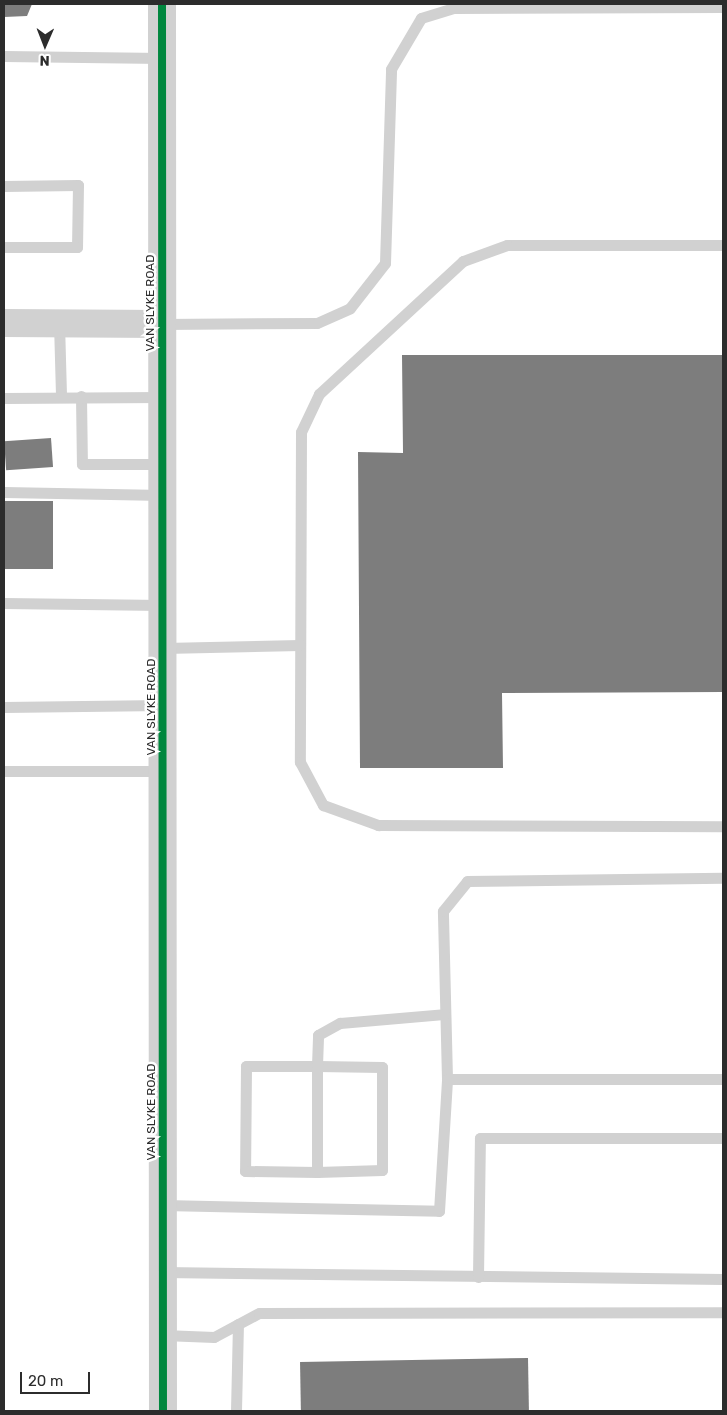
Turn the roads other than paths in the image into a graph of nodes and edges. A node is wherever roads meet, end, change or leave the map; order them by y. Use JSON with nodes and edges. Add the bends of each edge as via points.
{"nodes":[{"id":1,"x":162,"y":4,"type":"edge"},
{"id":2,"x":723,"y":7,"type":"edge"},
{"id":3,"x":4,"y":56,"type":"edge"},
{"id":4,"x":162,"y":58,"type":"junction"},
{"id":5,"x":4,"y":186,"type":"edge"},
{"id":6,"x":723,"y":245,"type":"edge"},
{"id":7,"x":4,"y":247,"type":"edge"},
{"id":8,"x":4,"y":324,"type":"edge"},
{"id":9,"x":59,"y":324,"type":"junction"},
{"id":10,"x":162,"y":324,"type":"junction"},
{"id":11,"x":61,"y":396,"type":"junction"},
{"id":12,"x":80,"y":396,"type":"junction"},
{"id":13,"x":162,"y":397,"type":"junction"},
{"id":14,"x":4,"y":398,"type":"edge"},
{"id":15,"x":163,"y":464,"type":"junction"},
{"id":16,"x":4,"y":492,"type":"edge"},
{"id":17,"x":164,"y":495,"type":"junction"},
{"id":18,"x":4,"y":603,"type":"edge"},
{"id":19,"x":163,"y":604,"type":"junction"},
{"id":20,"x":300,"y":645,"type":"junction"},
{"id":21,"x":164,"y":648,"type":"junction"},
{"id":22,"x":163,"y":704,"type":"junction"},
{"id":23,"x":4,"y":707,"type":"edge"},
{"id":24,"x":4,"y":771,"type":"edge"},
{"id":25,"x":163,"y":771,"type":"junction"},
{"id":26,"x":723,"y":826,"type":"edge"},
{"id":27,"x":723,"y":878,"type":"edge"},
{"id":28,"x":444,"y":1014,"type":"junction"},
{"id":29,"x":317,"y":1066,"type":"junction"},
{"id":30,"x":447,"y":1079,"type":"junction"},
{"id":31,"x":723,"y":1079,"type":"edge"},
{"id":32,"x":723,"y":1138,"type":"edge"},
{"id":33,"x":317,"y":1172,"type":"junction"},
{"id":34,"x":163,"y":1205,"type":"junction"},
{"id":35,"x":163,"y":1272,"type":"junction"},
{"id":36,"x":478,"y":1277,"type":"junction"},
{"id":37,"x":723,"y":1279,"type":"edge"},
{"id":38,"x":723,"y":1312,"type":"edge"},
{"id":39,"x":238,"y":1324,"type":"junction"},
{"id":40,"x":163,"y":1335,"type":"junction"},
{"id":41,"x":163,"y":1411,"type":"edge"},
{"id":42,"x":236,"y":1411,"type":"edge"}],
"edges":[{"from":1,"to":4,"type":"street","name":"VAN SLYKE ROAD"},
{"from":2,"to":10,"type":"lane","via":[[454,8],[421,18],[391,69],[385,263],[350,308],[317,323]]},
{"from":3,"to":4,"type":"lane"},
{"from":4,"to":10,"type":"street","name":"VAN SLYKE ROAD"},
{"from":5,"to":7,"type":"lane","via":[[78,185],[77,247]]},
{"from":6,"to":20,"type":"lane","via":[[498,248],[463,261],[319,394],[301,432]]},
{"from":8,"to":9,"type":"street"},
{"from":9,"to":10,"type":"street"},
{"from":9,"to":11,"type":"lane"},
{"from":10,"to":13,"type":"street","name":"VAN SLYKE ROAD"},
{"from":11,"to":12,"type":"lane"},
{"from":11,"to":14,"type":"lane"},
{"from":12,"to":13,"type":"lane"},
{"from":12,"to":15,"type":"lane","via":[[82,464]]},
{"from":13,"to":15,"type":"street","name":"VAN SLYKE ROAD"},
{"from":15,"to":17,"type":"street","name":"VAN SLYKE ROAD"},
{"from":16,"to":17,"type":"lane"},
{"from":17,"to":19,"type":"street","name":"VAN SLYKE ROAD"},
{"from":18,"to":19,"type":"lane"},
{"from":19,"to":21,"type":"street","name":"VAN SLYKE ROAD"},
{"from":20,"to":21,"type":"lane"},
{"from":20,"to":26,"type":"lane","via":[[300,762],[323,805],[378,825]]},
{"from":21,"to":22,"type":"street","name":"VAN SLYKE ROAD"},
{"from":22,"to":23,"type":"lane"},
{"from":22,"to":25,"type":"street","name":"VAN SLYKE ROAD"},
{"from":24,"to":25,"type":"lane"},
{"from":25,"to":34,"type":"street","name":"VAN SLYKE ROAD"},
{"from":27,"to":28,"type":"lane","via":[[467,881],[443,911]]},
{"from":28,"to":29,"type":"lane","via":[[340,1023],[318,1035]]},
{"from":28,"to":30,"type":"lane"},
{"from":29,"to":33,"type":"lane"},
{"from":29,"to":33,"type":"lane","via":[[382,1067],[382,1170]]},
{"from":29,"to":33,"type":"lane","via":[[246,1066],[245,1171]]},
{"from":30,"to":31,"type":"lane"},
{"from":30,"to":34,"type":"lane","via":[[439,1211]]},
{"from":32,"to":36,"type":"lane","via":[[480,1138]]},
{"from":34,"to":35,"type":"street","name":"VAN SLYKE ROAD"},
{"from":35,"to":36,"type":"lane"},
{"from":35,"to":40,"type":"street","name":"VAN SLYKE ROAD"},
{"from":36,"to":37,"type":"lane"},
{"from":38,"to":39,"type":"lane","via":[[259,1313]]},
{"from":39,"to":40,"type":"lane","via":[[214,1336]]},
{"from":39,"to":42,"type":"lane"},
{"from":40,"to":41,"type":"street","name":"VAN SLYKE ROAD"}]}
